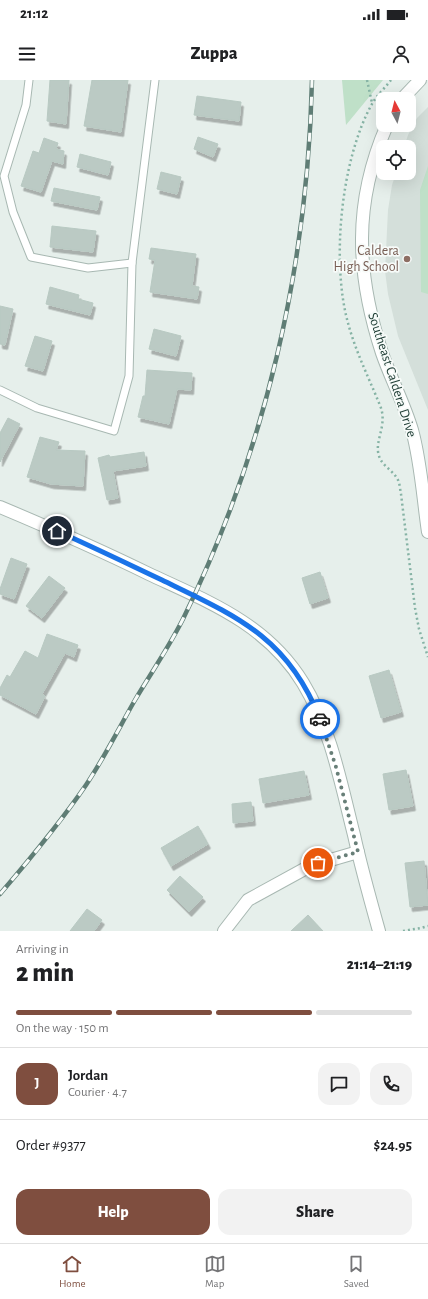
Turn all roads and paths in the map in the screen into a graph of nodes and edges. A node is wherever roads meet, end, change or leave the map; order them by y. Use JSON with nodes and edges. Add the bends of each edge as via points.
{"nodes":[{"id":1,"x":29,"y":80,"type":"edge"},
{"id":2,"x":155,"y":80,"type":"edge"},
{"id":3,"x":367,"y":80,"type":"edge"},
{"id":4,"x":420,"y":80,"type":"edge"},
{"id":5,"x":409,"y":92,"type":"edge"},
{"id":6,"x":373,"y":104,"type":"dead end"},
{"id":7,"x":384,"y":132,"type":"edge"},
{"id":8,"x":132,"y":263,"type":"junction"},
{"id":9,"x":0,"y":390,"type":"edge"},
{"id":10,"x":0,"y":507,"type":"edge"},
{"id":11,"x":428,"y":532,"type":"edge"},
{"id":12,"x":358,"y":852,"type":"junction"},
{"id":13,"x":428,"y":926,"type":"edge"},
{"id":14,"x":224,"y":931,"type":"edge"},
{"id":15,"x":378,"y":931,"type":"edge"},
{"id":16,"x":403,"y":931,"type":"edge"}],
"edges":[{"from":1,"to":8,"type":"lane","via":[[26,105],[4,176],[13,212],[31,257],[88,268]]},
{"from":2,"to":8,"type":"lane"},
{"from":3,"to":6,"type":"path"},
{"from":4,"to":5,"type":"street"},
{"from":7,"to":11,"type":"street","name":"Southeast Caldera Drive","via":[[378,146],[364,204],[364,281],[383,355],[412,431],[418,456]]},
{"from":8,"to":9,"type":"lane","via":[[129,376],[114,431],[37,408]]},
{"from":10,"to":12,"type":"street","via":[[218,606],[275,647],[295,672],[318,712],[336,767]]},
{"from":12,"to":14,"type":"street","via":[[310,866],[248,900]]},
{"from":12,"to":15,"type":"street"},
{"from":13,"to":16,"type":"path"}]}
